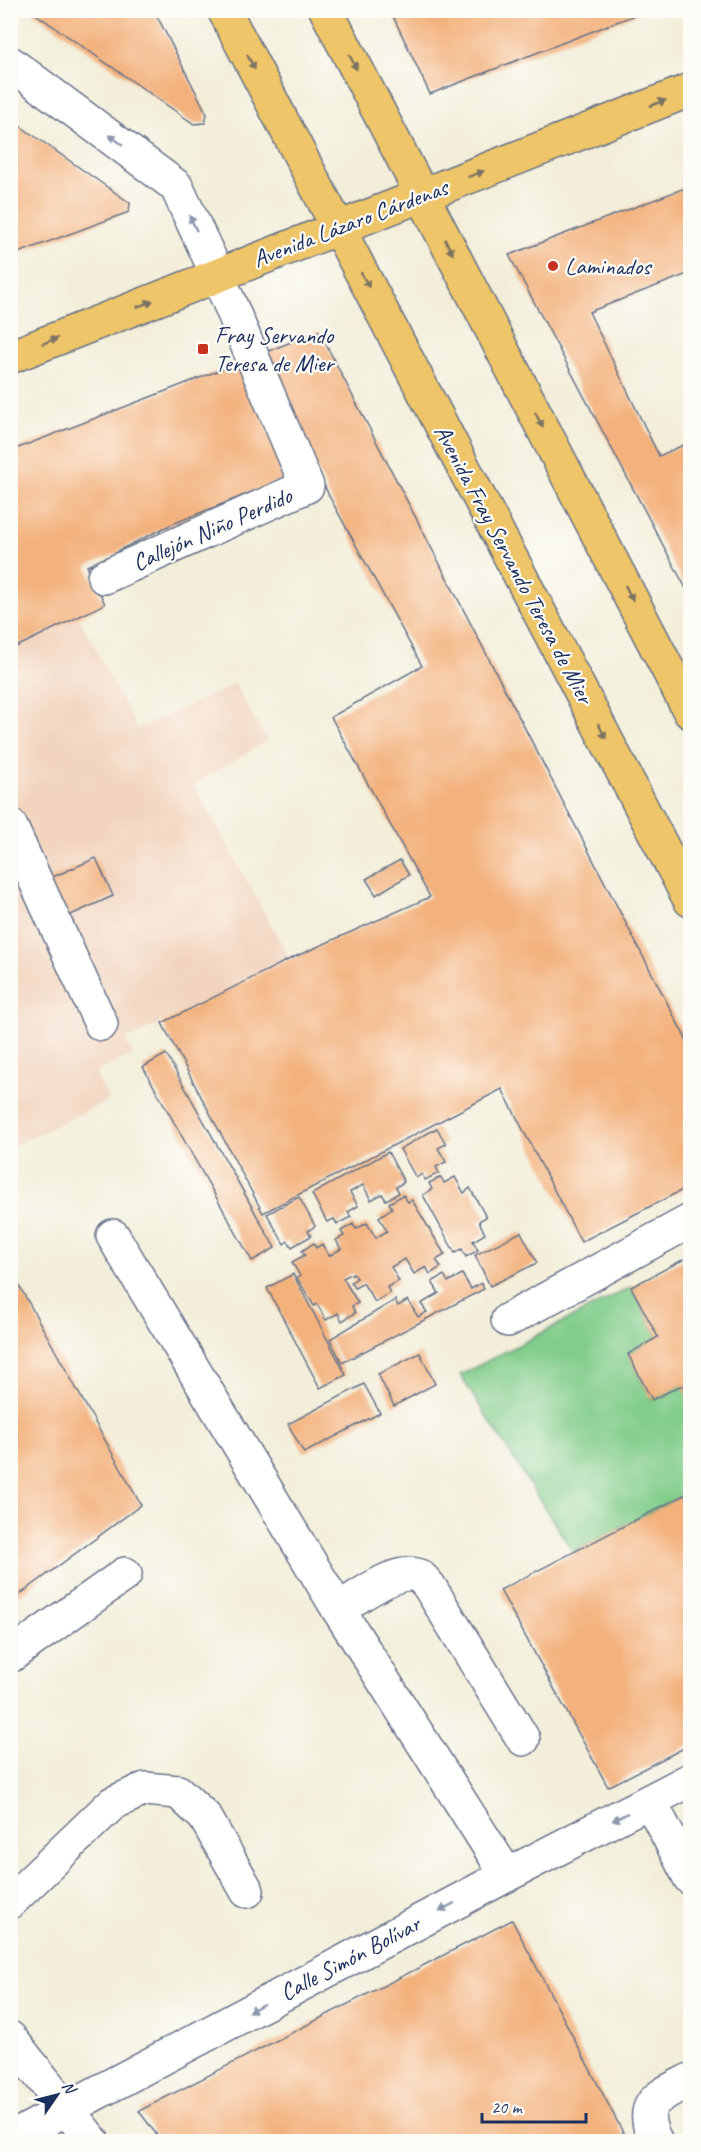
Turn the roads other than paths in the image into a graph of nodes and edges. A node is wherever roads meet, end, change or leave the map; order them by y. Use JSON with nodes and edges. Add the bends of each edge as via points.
{"nodes":[{"id":1,"x":224,"y":10,"type":"edge"},
{"id":2,"x":326,"y":10,"type":"edge"},
{"id":3,"x":10,"y":63,"type":"edge"},
{"id":4,"x":690,"y":90,"type":"edge"},
{"id":5,"x":422,"y":195,"type":"junction"},
{"id":6,"x":338,"y":228,"type":"junction"},
{"id":7,"x":218,"y":276,"type":"junction"},
{"id":8,"x":10,"y":357,"type":"edge"},
{"id":9,"x":104,"y":577,"type":"dead end"},
{"id":10,"x":690,"y":712,"type":"edge"},
{"id":11,"x":10,"y":825,"type":"edge"},
{"id":12,"x":690,"y":900,"type":"edge"},
{"id":13,"x":101,"y":1024,"type":"dead end"},
{"id":14,"x":690,"y":1221,"type":"edge"},
{"id":15,"x":113,"y":1236,"type":"dead end"},
{"id":16,"x":508,"y":1320,"type":"dead end"},
{"id":17,"x":125,"y":1574,"type":"dead end"},
{"id":18,"x":338,"y":1609,"type":"junction"},
{"id":19,"x":10,"y":1656,"type":"edge"},
{"id":20,"x":523,"y":1739,"type":"dead end"},
{"id":21,"x":690,"y":1780,"type":"edge"},
{"id":22,"x":650,"y":1801,"type":"junction"},
{"id":23,"x":507,"y":1875,"type":"junction"},
{"id":24,"x":690,"y":1878,"type":"edge"},
{"id":25,"x":247,"y":1891,"type":"dead end"},
{"id":26,"x":10,"y":1902,"type":"edge"},
{"id":27,"x":10,"y":2038,"type":"edge"},
{"id":28,"x":690,"y":2080,"type":"edge"},
{"id":29,"x":68,"y":2109,"type":"junction"},
{"id":30,"x":10,"y":2139,"type":"edge"},
{"id":31,"x":93,"y":2142,"type":"edge"},
{"id":32,"x":656,"y":2142,"type":"edge"}],
"edges":[{"from":1,"to":6,"type":"main road","name":"Avenida Fray Servando Teresa de Mier","one_way":true},
{"from":2,"to":5,"type":"main road","one_way":true},
{"from":7,"to":3,"type":"street","one_way":true,"via":[[176,186]]},
{"from":5,"to":4,"type":"main road","name":"Avenida Lázaro Cárdenas","one_way":true},
{"from":5,"to":6,"type":"main road","name":"Avenida Lázaro Cárdenas"},
{"from":5,"to":10,"type":"main road","one_way":true},
{"from":6,"to":7,"type":"main road","name":"Avenida Lázaro Cárdenas"},
{"from":6,"to":12,"type":"main road","name":"Avenida Fray Servando Teresa de Mier","one_way":true},
{"from":8,"to":7,"type":"main road","name":"Avenida Lázaro Cárdenas","one_way":true},
{"from":7,"to":9,"type":"street","name":"Callejón Niño Perdido","via":[[307,486]]},
{"from":11,"to":13,"type":"street"},
{"from":14,"to":16,"type":"street"},
{"from":15,"to":18,"type":"street"},
{"from":17,"to":19,"type":"street"},
{"from":18,"to":20,"type":"street","via":[[394,1576],[420,1576]]},
{"from":18,"to":23,"type":"street"},
{"from":21,"to":22,"type":"street","name":"Calle Simón Bolívar"},
{"from":22,"to":23,"type":"street","name":"Calle Simón Bolívar","one_way":true},
{"from":22,"to":24,"type":"street"},
{"from":23,"to":29,"type":"street","name":"Calle Simón Bolívar","one_way":true},
{"from":25,"to":26,"type":"street","via":[[205,1817],[178,1792],[145,1789],[113,1803]]},
{"from":27,"to":29,"type":"street"},
{"from":28,"to":32,"type":"street","via":[[651,2104],[647,2118]]},
{"from":29,"to":30,"type":"street","name":"Calle Simón Bolívar"},
{"from":29,"to":31,"type":"street"}]}
